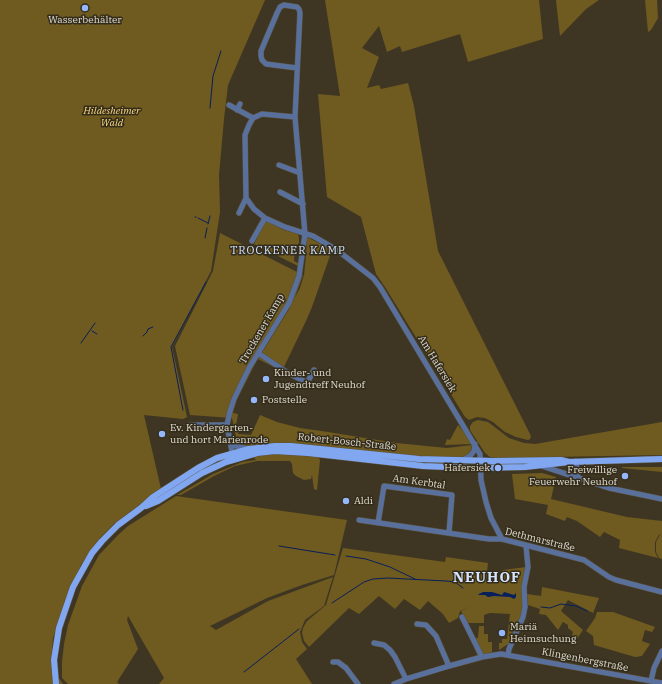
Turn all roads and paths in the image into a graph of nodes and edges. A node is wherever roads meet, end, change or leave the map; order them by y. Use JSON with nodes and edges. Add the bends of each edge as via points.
{"nodes":[{"id":1,"x":297,"y":68,"type":"junction"},
{"id":2,"x":240,"y":104,"type":"dead end"},
{"id":3,"x":229,"y":105,"type":"dead end"},
{"id":4,"x":237,"y":110,"type":"junction"},
{"id":5,"x":295,"y":117,"type":"junction"},
{"id":6,"x":253,"y":118,"type":"junction"},
{"id":7,"x":279,"y":165,"type":"dead end"},
{"id":8,"x":300,"y":173,"type":"junction"},
{"id":9,"x":280,"y":192,"type":"dead end"},
{"id":10,"x":246,"y":198,"type":"junction"},
{"id":11,"x":303,"y":204,"type":"junction"},
{"id":12,"x":238,"y":213,"type":"dead end"},
{"id":13,"x":265,"y":218,"type":"junction"},
{"id":14,"x":305,"y":234,"type":"junction"},
{"id":15,"x":252,"y":241,"type":"dead end"},
{"id":16,"x":258,"y":353,"type":"junction"},
{"id":17,"x":314,"y":370,"type":"dead end"},
{"id":18,"x":227,"y":425,"type":"junction"},
{"id":19,"x":190,"y":426,"type":"dead end"},
{"id":20,"x":229,"y":436,"type":"junction"},
{"id":21,"x":475,"y":444,"type":"junction"},
{"id":22,"x":249,"y":449,"type":"junction"},
{"id":23,"x":233,"y":456,"type":"junction"},
{"id":24,"x":662,"y":460,"type":"edge"},
{"id":25,"x":461,"y":461,"type":"junction"},
{"id":26,"x":576,"y":461,"type":"junction"},
{"id":27,"x":569,"y":462,"type":"junction"},
{"id":28,"x":481,"y":464,"type":"junction"},
{"id":29,"x":542,"y":466,"type":"junction"},
{"id":30,"x":578,"y":477,"type":"junction"},
{"id":31,"x":662,"y":499,"type":"edge"},
{"id":32,"x":359,"y":520,"type":"dead end"},
{"id":33,"x":378,"y":523,"type":"junction"},
{"id":34,"x":448,"y":533,"type":"junction"},
{"id":35,"x":502,"y":540,"type":"junction"},
{"id":36,"x":526,"y":546,"type":"junction"},
{"id":37,"x":662,"y":592,"type":"edge"},
{"id":38,"x":462,"y":617,"type":"dead end"},
{"id":39,"x":417,"y":624,"type":"dead end"},
{"id":40,"x":374,"y":643,"type":"dead end"},
{"id":41,"x":662,"y":651,"type":"edge"},
{"id":42,"x":508,"y":655,"type":"junction"},
{"id":43,"x":482,"y":657,"type":"junction"},
{"id":44,"x":333,"y":662,"type":"dead end"},
{"id":45,"x":449,"y":666,"type":"junction"},
{"id":46,"x":406,"y":678,"type":"junction"},
{"id":47,"x":651,"y":681,"type":"junction"},
{"id":48,"x":642,"y":682,"type":"edge"},
{"id":49,"x":662,"y":682,"type":"edge"},
{"id":50,"x":56,"y":684,"type":"edge"},
{"id":51,"x":358,"y":684,"type":"edge"},
{"id":52,"x":394,"y":684,"type":"edge"}],
"edges":[{"from":1,"to":1,"type":"street","name":"Trockener Kamp","via":[[299,9],[284,5],[277,12],[261,56],[266,64]]},
{"from":1,"to":5,"type":"street","name":"Trockener Kamp"},
{"from":2,"to":4,"type":"street"},
{"from":3,"to":4,"type":"street"},
{"from":4,"to":6,"type":"street"},
{"from":5,"to":6,"type":"street","via":[[262,114]]},
{"from":5,"to":8,"type":"street","name":"Trockener Kamp"},
{"from":6,"to":10,"type":"street","via":[[245,135]]},
{"from":7,"to":8,"type":"street"},
{"from":8,"to":11,"type":"street","name":"Trockener Kamp"},
{"from":9,"to":11,"type":"street"},
{"from":10,"to":12,"type":"street"},
{"from":10,"to":13,"type":"street"},
{"from":11,"to":14,"type":"street","name":"Trockener Kamp"},
{"from":13,"to":14,"type":"street","name":"Am Hafersiek"},
{"from":13,"to":15,"type":"street"},
{"from":14,"to":16,"type":"street","name":"Trockener Kamp","via":[[295,290],[286,310]]},
{"from":14,"to":21,"type":"street","name":"Am Hafersiek","via":[[337,250],[376,282]]},
{"from":16,"to":17,"type":"street","via":[[307,383]]},
{"from":16,"to":18,"type":"street","name":"Trockener Kamp","via":[[234,399]]},
{"from":18,"to":19,"type":"street"},
{"from":18,"to":20,"type":"street","name":"Trockener Kamp"},
{"from":20,"to":22,"type":"street","via":[[236,446]]},
{"from":20,"to":23,"type":"street","name":"Trockener Kamp"},
{"from":21,"to":25,"type":"street","via":[[470,456]]},
{"from":21,"to":28,"type":"street","name":"Am Hafersiek"},
{"from":22,"to":23,"type":"main road","name":"Robert-Bosch-Straße"},
{"from":22,"to":25,"type":"main road","name":"Robert-Bosch-Straße","via":[[291,446]]},
{"from":23,"to":28,"type":"main road","name":"Robert-Bosch-Straße","via":[[292,452],[423,466]]},
{"from":23,"to":50,"type":"main road","name":"Robert-Bosch-Straße","via":[[158,501],[141,508],[102,540],[78,576],[64,613],[56,639]]},
{"from":24,"to":26,"type":"main road","name":"Robert-Bosch-Straße"},
{"from":25,"to":28,"type":"main road","name":"Robert-Bosch-Straße"},
{"from":26,"to":27,"type":"main road","name":"Robert-Bosch-Straße"},
{"from":26,"to":30,"type":"street"},
{"from":27,"to":28,"type":"main road","name":"Robert-Bosch-Straße","via":[[561,460]]},
{"from":27,"to":29,"type":"main road","name":"Robert-Bosch-Straße"},
{"from":28,"to":29,"type":"main road","name":"Robert-Bosch-Straße"},
{"from":28,"to":35,"type":"street","name":"Am Hafersiek","via":[[481,480],[486,502]]},
{"from":29,"to":30,"type":"street"},
{"from":30,"to":31,"type":"street","via":[[609,488]]},
{"from":32,"to":33,"type":"street","name":"Dethmarstraße"},
{"from":33,"to":34,"type":"street","name":"Dethmarstraße"},
{"from":33,"to":34,"type":"street","name":"Am Kerbtal","via":[[384,486],[452,495]]},
{"from":34,"to":35,"type":"street","name":"Dethmarstraße"},
{"from":35,"to":36,"type":"street","name":"Dethmarstraße"},
{"from":36,"to":37,"type":"street","name":"Dethmarstraße","via":[[584,560],[616,580]]},
{"from":36,"to":42,"type":"street","via":[[528,568],[524,588],[525,607]]},
{"from":38,"to":43,"type":"street"},
{"from":39,"to":45,"type":"street","via":[[426,625],[436,636]]},
{"from":40,"to":46,"type":"street","via":[[384,645],[390,650]]},
{"from":41,"to":47,"type":"street"},
{"from":42,"to":43,"type":"street","name":"Klingenbergstraße"},
{"from":42,"to":48,"type":"street","name":"Klingenbergstraße"},
{"from":43,"to":45,"type":"street","name":"Klingenbergstraße"},
{"from":44,"to":51,"type":"street","via":[[338,662],[346,668]]},
{"from":45,"to":46,"type":"street","name":"Klingenbergstraße"},
{"from":46,"to":52,"type":"street","name":"Klingenbergstraße"},
{"from":47,"to":48,"type":"street","name":"Klingenbergstraße"},
{"from":47,"to":49,"type":"street","name":"Klingenbergstraße"}]}
